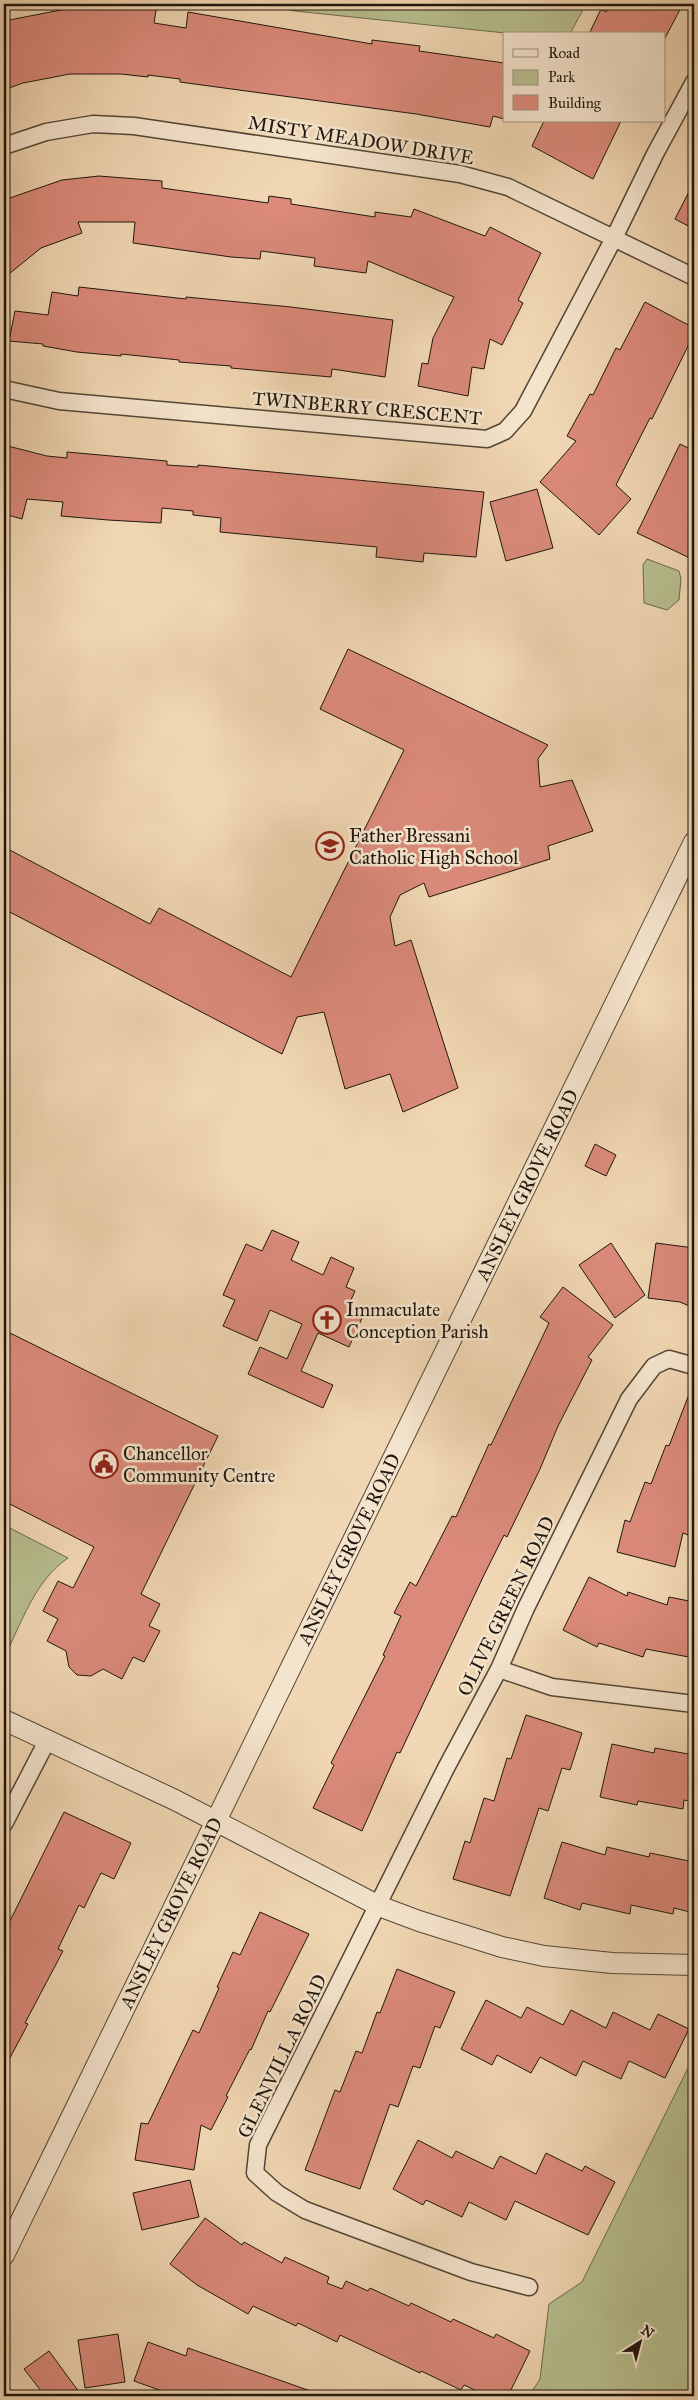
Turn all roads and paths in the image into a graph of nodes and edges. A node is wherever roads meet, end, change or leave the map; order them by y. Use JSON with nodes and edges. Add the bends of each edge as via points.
{"nodes":[{"id":1,"x":694,"y":82,"type":"edge"},
{"id":2,"x":4,"y":146,"type":"edge"},
{"id":3,"x":614,"y":238,"type":"junction"},
{"id":4,"x":694,"y":277,"type":"edge"},
{"id":5,"x":4,"y":389,"type":"edge"},
{"id":6,"x":694,"y":842,"type":"edge"},
{"id":7,"x":694,"y":1366,"type":"edge"},
{"id":8,"x":499,"y":1669,"type":"junction"},
{"id":9,"x":694,"y":1704,"type":"edge"},
{"id":10,"x":4,"y":1720,"type":"edge"},
{"id":11,"x":47,"y":1742,"type":"junction"},
{"id":12,"x":216,"y":1822,"type":"junction"},
{"id":13,"x":4,"y":1824,"type":"edge"},
{"id":14,"x":379,"y":1906,"type":"junction"},
{"id":15,"x":694,"y":1965,"type":"edge"},
{"id":16,"x":4,"y":2255,"type":"edge"},
{"id":17,"x":529,"y":2287,"type":"dead end"}],
"edges":[{"from":1,"to":3,"type":"street","name":"TWINBERRY CRESCENT"},
{"from":2,"to":3,"type":"street","name":"MISTY MEADOW DRIVE","via":[[46,132],[93,124],[134,126],[450,172],[508,187]]},
{"from":3,"to":4,"type":"street","name":"MISTY MEADOW DRIVE"},
{"from":3,"to":5,"type":"street","name":"TWINBERRY CRESCENT","via":[[523,411],[505,431],[488,439],[58,401]]},
{"from":6,"to":12,"type":"street","name":"ANSLEY GROVE ROAD"},
{"from":7,"to":8,"type":"street","name":"OLIVE GREEN ROAD","via":[[670,1360],[654,1366],[629,1399]]},
{"from":8,"to":9,"type":"street","via":[[552,1686]]},
{"from":8,"to":14,"type":"street","name":"OLIVE GREEN ROAD","via":[[446,1768]]},
{"from":10,"to":11,"type":"street"},
{"from":11,"to":12,"type":"street","via":[[176,1800]]},
{"from":11,"to":13,"type":"street"},
{"from":12,"to":14,"type":"street"},
{"from":12,"to":16,"type":"street","name":"ANSLEY GROVE ROAD"},
{"from":14,"to":15,"type":"street","via":[[463,1936],[544,1956],[612,1963]]},
{"from":14,"to":17,"type":"street","name":"GLENVILLA ROAD","via":[[258,2145],[255,2173],[277,2193],[305,2210],[471,2272]]}]}
